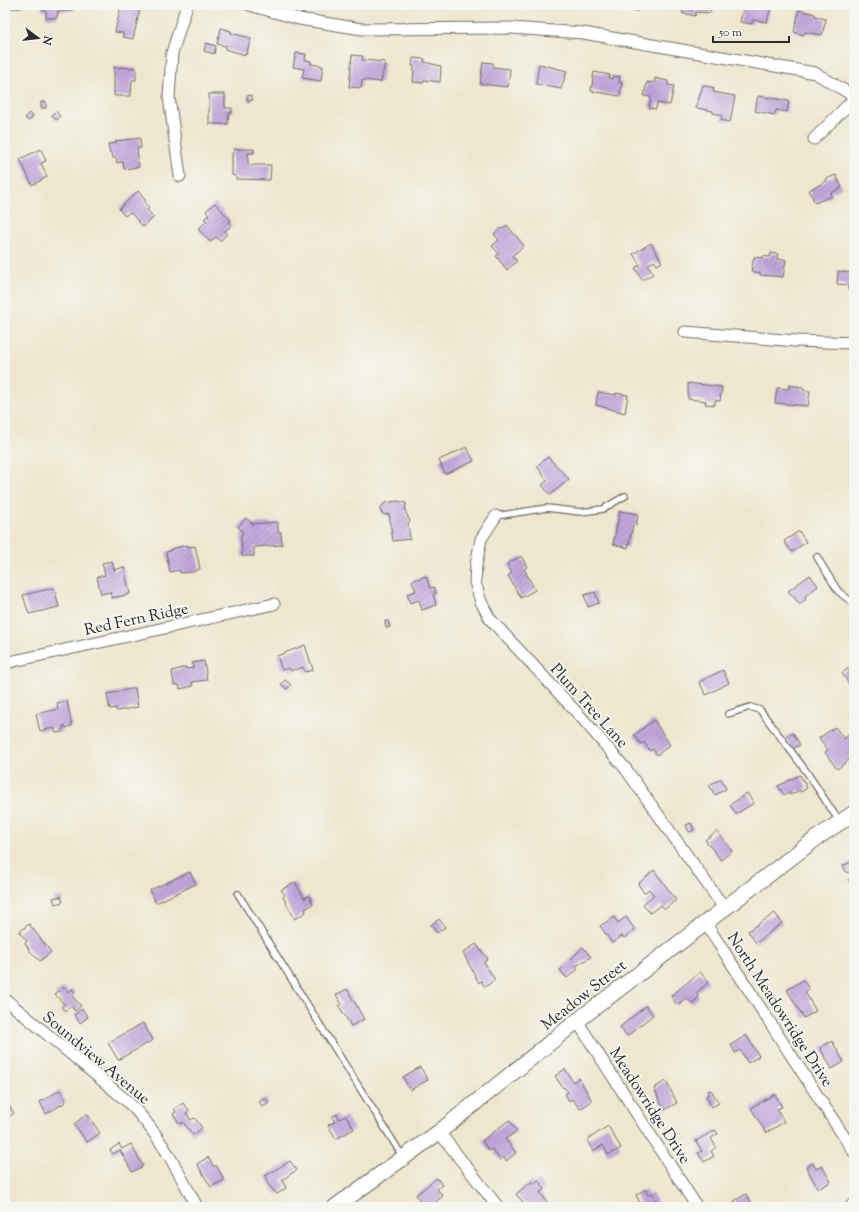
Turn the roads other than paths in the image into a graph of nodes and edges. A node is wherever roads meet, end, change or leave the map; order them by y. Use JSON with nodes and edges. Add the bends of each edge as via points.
{"nodes":[{"id":1,"x":187,"y":5,"type":"edge"},
{"id":2,"x":250,"y":5,"type":"edge"},
{"id":3,"x":854,"y":96,"type":"edge"},
{"id":4,"x":854,"y":99,"type":"edge"},
{"id":5,"x":814,"y":139,"type":"dead end"},
{"id":6,"x":180,"y":176,"type":"dead end"},
{"id":7,"x":685,"y":332,"type":"dead end"},
{"id":8,"x":854,"y":343,"type":"edge"},
{"id":9,"x":625,"y":496,"type":"dead end"},
{"id":10,"x":496,"y":516,"type":"joint"},
{"id":11,"x":817,"y":557,"type":"dead end"},
{"id":12,"x":274,"y":604,"type":"dead end"},
{"id":13,"x":854,"y":604,"type":"edge"},
{"id":14,"x":5,"y":663,"type":"edge"},
{"id":15,"x":728,"y":714,"type":"dead end"},
{"id":16,"x":854,"y":813,"type":"edge"},
{"id":17,"x":839,"y":821,"type":"junction"},
{"id":18,"x":238,"y":894,"type":"dead end"},
{"id":19,"x":725,"y":909,"type":"junction"},
{"id":20,"x":706,"y":924,"type":"junction"},
{"id":21,"x":5,"y":999,"type":"edge"},
{"id":22,"x":578,"y":1020,"type":"junction"},
{"id":23,"x":439,"y":1132,"type":"junction"},
{"id":24,"x":854,"y":1152,"type":"edge"},
{"id":25,"x":403,"y":1158,"type":"junction"},
{"id":26,"x":854,"y":1204,"type":"edge"},
{"id":27,"x":197,"y":1207,"type":"edge"},
{"id":28,"x":335,"y":1207,"type":"edge"},
{"id":29,"x":498,"y":1207,"type":"edge"},
{"id":30,"x":697,"y":1207,"type":"edge"},
{"id":31,"x":850,"y":1207,"type":"edge"}],
"edges":[{"from":1,"to":6,"type":"street","via":[[172,53],[169,97]]},
{"from":2,"to":3,"type":"street","via":[[299,19],[362,29],[511,28],[583,33],[815,73]]},
{"from":4,"to":5,"type":"street"},
{"from":7,"to":8,"type":"street"},
{"from":9,"to":10,"type":"lane","via":[[603,509],[581,512],[547,508]]},
{"from":10,"to":19,"type":"street","name":"Plum Tree Lane","via":[[481,539],[475,582],[490,619],[625,768]]},
{"from":11,"to":13,"type":"lane","via":[[838,591]]},
{"from":12,"to":14,"type":"street","name":"Red Fern Ridge"},
{"from":15,"to":17,"type":"lane","via":[[750,707],[760,710],[806,771]]},
{"from":16,"to":17,"type":"street","name":"Meadow Street"},
{"from":17,"to":19,"type":"street","name":"Meadow Street"},
{"from":18,"to":25,"type":"lane"},
{"from":19,"to":20,"type":"street","name":"Meadow Street"},
{"from":20,"to":22,"type":"street","name":"Meadow Street"},
{"from":20,"to":24,"type":"street","name":"North Meadowridge Drive"},
{"from":21,"to":27,"type":"street","name":"Soundview Avenue","via":[[143,1117],[163,1146]]},
{"from":22,"to":23,"type":"street","name":"Meadow Street"},
{"from":22,"to":30,"type":"street","name":"Meadowridge Drive"},
{"from":23,"to":25,"type":"street","name":"Meadow Street"},
{"from":23,"to":29,"type":"street"},
{"from":25,"to":28,"type":"street","name":"Meadow Street"},
{"from":26,"to":31,"type":"street"}]}
